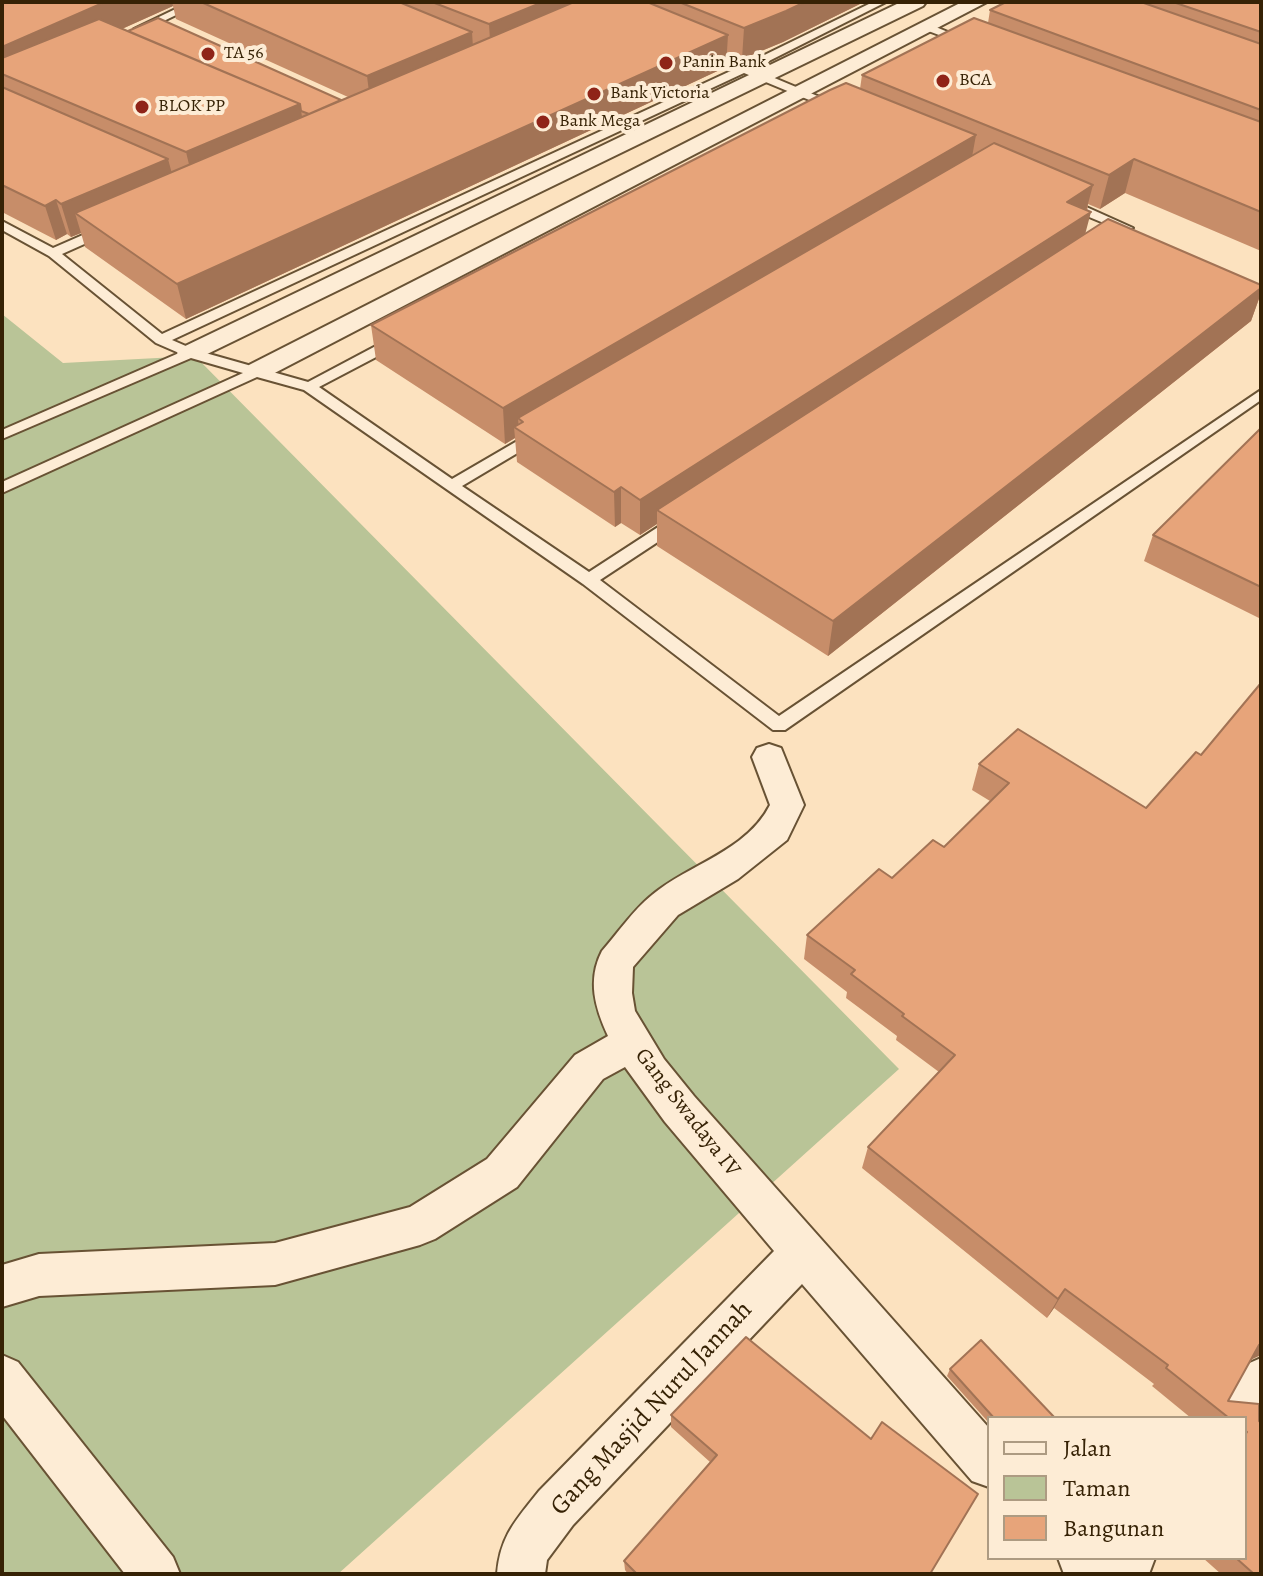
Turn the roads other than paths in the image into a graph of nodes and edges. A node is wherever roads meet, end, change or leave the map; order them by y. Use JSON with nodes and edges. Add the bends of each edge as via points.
{"nodes":[{"id":1,"x":198,"y":2,"type":"edge"},
{"id":2,"x":881,"y":2,"type":"edge"},
{"id":3,"x":916,"y":2,"type":"edge"},
{"id":4,"x":977,"y":2,"type":"edge"},
{"id":5,"x":160,"y":19,"type":"junction"},
{"id":6,"x":174,"y":26,"type":"edge"},
{"id":7,"x":927,"y":27,"type":"junction"},
{"id":8,"x":134,"y":31,"type":"edge"},
{"id":9,"x":966,"y":41,"type":"junction"},
{"id":10,"x":980,"y":41,"type":"edge"},
{"id":11,"x":691,"y":46,"type":"edge"},
{"id":12,"x":952,"y":47,"type":"edge"},
{"id":13,"x":755,"y":73,"type":"junction"},
{"id":14,"x":800,"y":92,"type":"junction"},
{"id":15,"x":850,"y":107,"type":"edge"},
{"id":16,"x":837,"y":108,"type":"junction"},
{"id":17,"x":823,"y":115,"type":"edge"},
{"id":18,"x":1055,"y":198,"type":"edge"},
{"id":19,"x":123,"y":222,"type":"edge"},
{"id":20,"x":2,"y":225,"type":"edge"},
{"id":21,"x":1125,"y":232,"type":"edge"},
{"id":22,"x":53,"y":253,"type":"junction"},
{"id":23,"x":406,"y":336,"type":"edge"},
{"id":24,"x":161,"y":340,"type":"junction"},
{"id":25,"x":190,"y":353,"type":"junction"},
{"id":26,"x":258,"y":371,"type":"junction"},
{"id":27,"x":309,"y":387,"type":"junction"},
{"id":28,"x":1261,"y":394,"type":"edge"},
{"id":29,"x":548,"y":428,"type":"edge"},
{"id":30,"x":2,"y":435,"type":"edge"},
{"id":31,"x":452,"y":485,"type":"junction"},
{"id":32,"x":2,"y":488,"type":"edge"},
{"id":33,"x":694,"y":511,"type":"edge"},
{"id":34,"x":589,"y":580,"type":"junction"},
{"id":35,"x":774,"y":741,"type":"junction"},
{"id":36,"x":632,"y":1043,"type":"junction"},
{"id":37,"x":801,"y":1254,"type":"junction"},
{"id":38,"x":2,"y":1286,"type":"edge"},
{"id":39,"x":2,"y":1378,"type":"edge"},
{"id":40,"x":1261,"y":1381,"type":"edge"},
{"id":41,"x":1239,"y":1416,"type":"edge"},
{"id":42,"x":987,"y":1462,"type":"edge"},
{"id":43,"x":1084,"y":1560,"type":"edge"},
{"id":44,"x":156,"y":1574,"type":"edge"},
{"id":45,"x":521,"y":1574,"type":"edge"},
{"id":46,"x":1100,"y":1574,"type":"edge"}],
"edges":[{"from":1,"to":5,"type":"lane"},
{"from":2,"to":13,"type":"lane"},
{"from":3,"to":13,"type":"street"},
{"from":4,"to":7,"type":"street"},
{"from":5,"to":6,"type":"lane"},
{"from":5,"to":8,"type":"lane"},
{"from":7,"to":9,"type":"lane"},
{"from":7,"to":14,"type":"street"},
{"from":9,"to":10,"type":"lane"},
{"from":9,"to":12,"type":"lane"},
{"from":11,"to":13,"type":"lane"},
{"from":13,"to":14,"type":"lane"},
{"from":13,"to":24,"type":"lane"},
{"from":13,"to":25,"type":"street"},
{"from":14,"to":16,"type":"lane"},
{"from":14,"to":26,"type":"street"},
{"from":15,"to":16,"type":"lane"},
{"from":16,"to":17,"type":"lane"},
{"from":18,"to":21,"type":"lane"},
{"from":19,"to":22,"type":"lane"},
{"from":20,"to":22,"type":"lane"},
{"from":22,"to":24,"type":"lane"},
{"from":23,"to":27,"type":"lane"},
{"from":24,"to":25,"type":"lane"},
{"from":25,"to":26,"type":"lane"},
{"from":25,"to":30,"type":"lane"},
{"from":26,"to":27,"type":"lane"},
{"from":26,"to":32,"type":"lane"},
{"from":27,"to":31,"type":"lane"},
{"from":28,"to":35,"type":"lane"},
{"from":29,"to":31,"type":"lane"},
{"from":31,"to":34,"type":"lane"},
{"from":33,"to":34,"type":"lane"},
{"from":34,"to":35,"type":"lane"},
{"from":35,"to":36,"type":"street","name":"Gang Swadaya IV","via":[[787,805],[775,830],[725,869],[665,905],[615,962],[614,1007]]},
{"from":36,"to":37,"type":"street","name":"Gang Swadaya IV","via":[[668,1096]]},
{"from":36,"to":38,"type":"street","via":[[589,1067],[502,1173],[420,1225],[275,1264],[39,1275]]},
{"from":37,"to":42,"type":"street","name":"Gang Swadaya IV"},
{"from":37,"to":45,"type":"street","name":"Gang Masjid Nurul Jannah","via":[[556,1508],[523,1551]]},
{"from":39,"to":44,"type":"street"},
{"from":40,"to":41,"type":"street"},
{"from":43,"to":46,"type":"street"}]}
